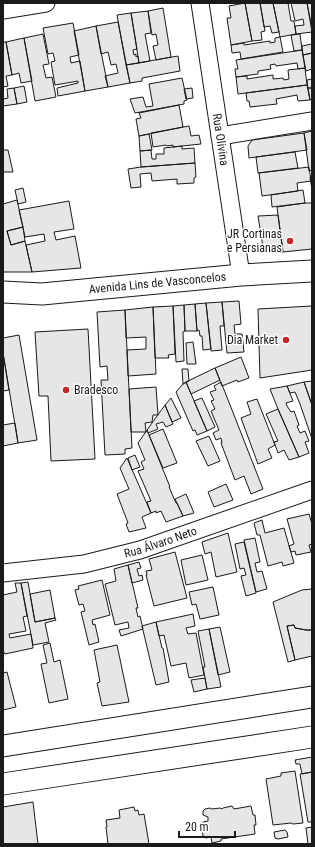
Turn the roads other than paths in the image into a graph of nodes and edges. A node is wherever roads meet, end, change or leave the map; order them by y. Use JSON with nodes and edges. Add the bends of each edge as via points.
{"nodes":[{"id":1,"x":46,"y":3,"type":"edge"},
{"id":2,"x":200,"y":3,"type":"edge"},
{"id":3,"x":28,"y":4,"type":"edge"},
{"id":4,"x":3,"y":10,"type":"edge"},
{"id":5,"x":312,"y":121,"type":"edge"},
{"id":6,"x":220,"y":136,"type":"junction"},
{"id":7,"x":312,"y":271,"type":"edge"},
{"id":8,"x":241,"y":275,"type":"junction"},
{"id":9,"x":3,"y":292,"type":"edge"},
{"id":10,"x":312,"y":490,"type":"edge"},
{"id":11,"x":3,"y":573,"type":"edge"},
{"id":12,"x":312,"y":697,"type":"edge"},
{"id":13,"x":312,"y":737,"type":"edge"},
{"id":14,"x":3,"y":746,"type":"edge"},
{"id":15,"x":3,"y":784,"type":"edge"}],
"edges":[{"from":1,"to":3,"type":"street"},
{"from":2,"to":6,"type":"street","name":"Rua Olivina"},
{"from":3,"to":4,"type":"street"},
{"from":5,"to":6,"type":"street"},
{"from":6,"to":8,"type":"street","name":"Rua Olivina"},
{"from":7,"to":8,"type":"street","name":"Avenida Lins de Vasconcelos"},
{"from":8,"to":9,"type":"street","name":"Avenida Lins de Vasconcelos","via":[[42,294]]},
{"from":10,"to":11,"type":"street","name":"Rua Álvaro Neto","via":[[140,550],[84,564]]},
{"from":12,"to":14,"type":"street"},
{"from":13,"to":15,"type":"street"}]}
